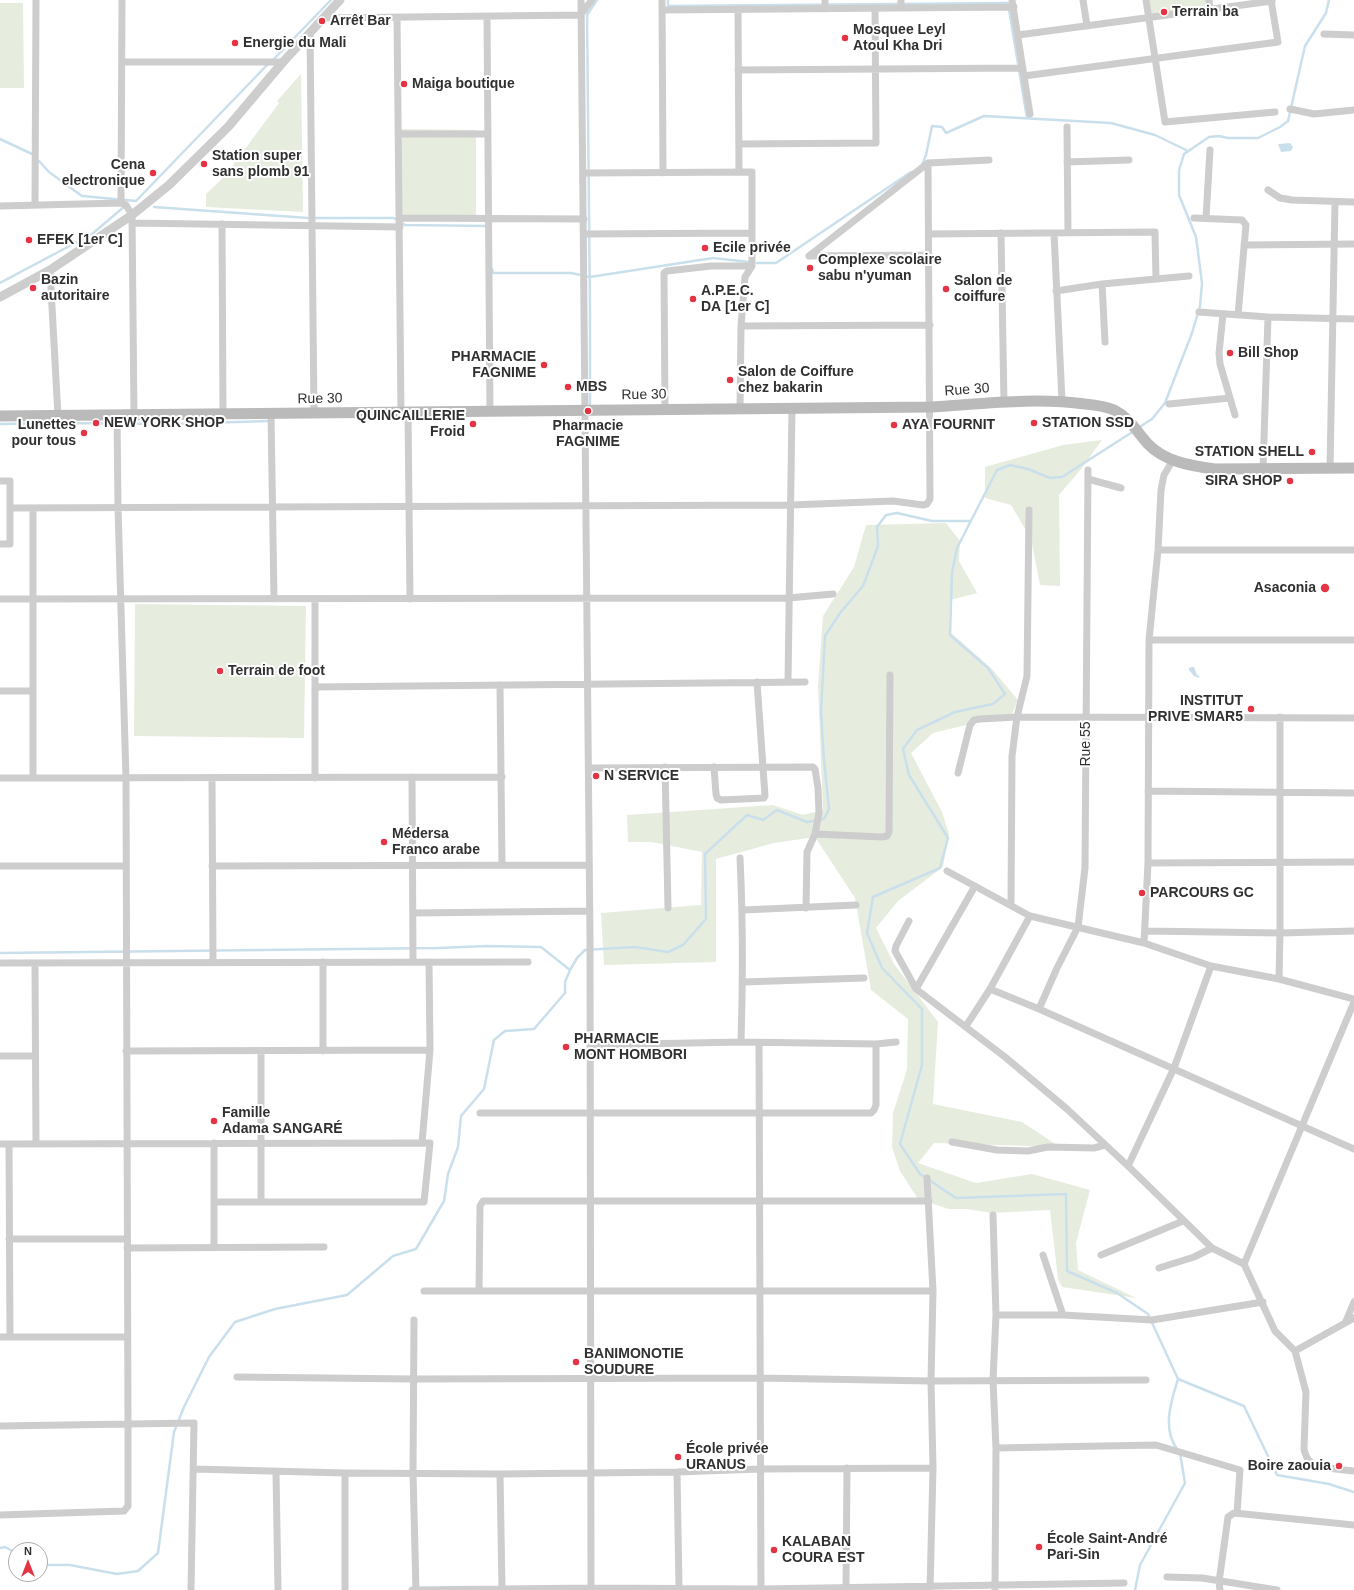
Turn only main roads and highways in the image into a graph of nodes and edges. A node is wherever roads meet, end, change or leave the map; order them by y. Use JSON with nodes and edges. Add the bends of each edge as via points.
{"nodes":[{"id":1,"x":0,"y":416,"type":"edge"},
{"id":2,"x":1354,"y":468,"type":"edge"}],
"edges":[{"from":1,"to":2,"type":"main road","name":"Rue 30","via":[[930,408],[1062,401],[1103,406],[1127,417],[1158,453],[1193,466],[1215,469]]}]}
